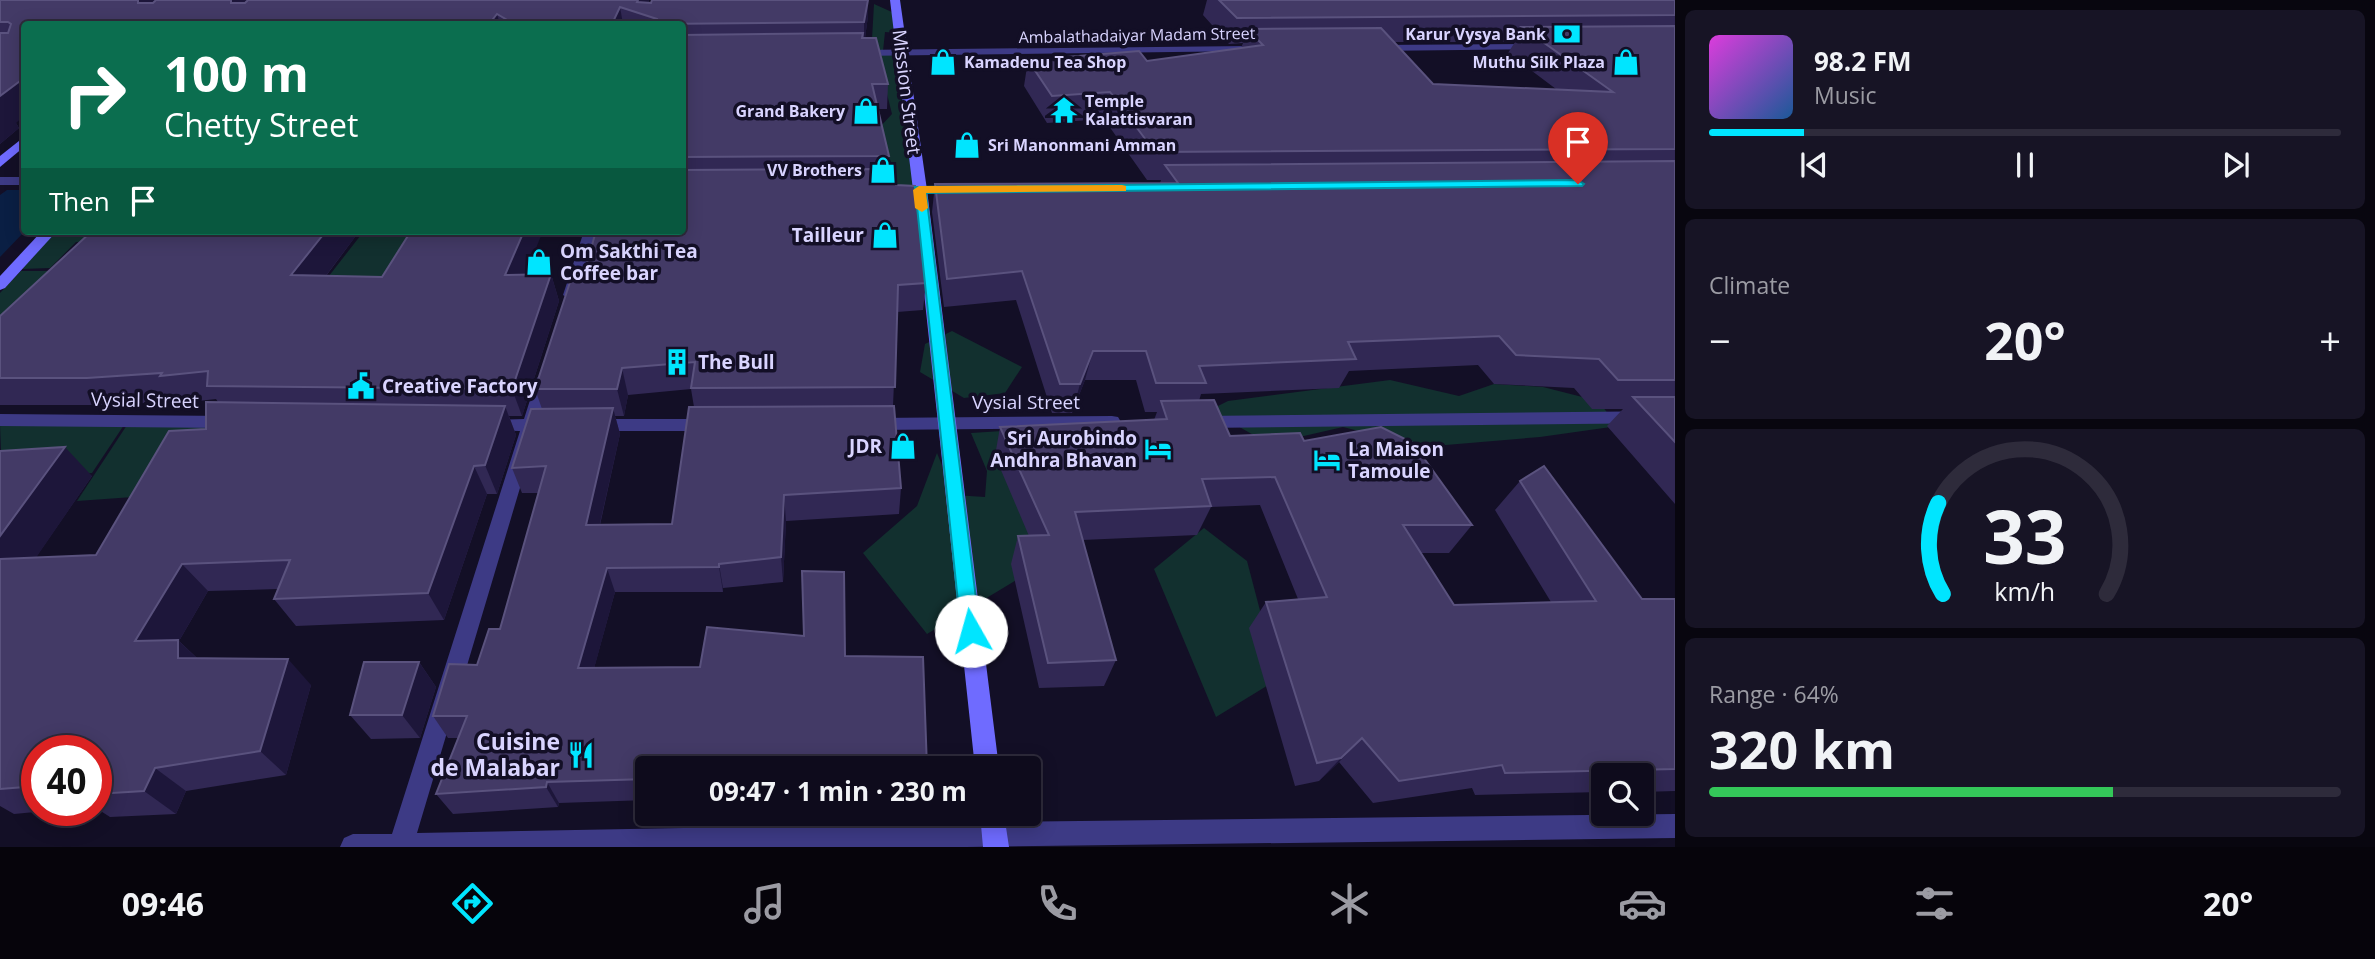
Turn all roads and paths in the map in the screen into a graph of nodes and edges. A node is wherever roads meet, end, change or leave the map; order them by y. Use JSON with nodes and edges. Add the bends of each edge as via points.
{"nodes":[{"id":1,"x":895,"y":0,"type":"edge"},
{"id":2,"x":1551,"y":47,"type":"edge"},
{"id":3,"x":1358,"y":48,"type":"edge"},
{"id":4,"x":1261,"y":49,"type":"edge"},
{"id":5,"x":902,"y":52,"type":"junction"},
{"id":6,"x":847,"y":53,"type":"edge"},
{"id":7,"x":21,"y":144,"type":"edge"},
{"id":8,"x":0,"y":163,"type":"edge"},
{"id":9,"x":3,"y":181,"type":"edge"},
{"id":10,"x":21,"y":181,"type":"edge"},
{"id":11,"x":46,"y":235,"type":"edge"},
{"id":12,"x":590,"y":235,"type":"edge"},
{"id":13,"x":0,"y":285,"type":"edge"},
{"id":14,"x":567,"y":309,"type":"edge"},
{"id":15,"x":551,"y":361,"type":"edge"},
{"id":16,"x":1675,"y":417,"type":"edge"},
{"id":17,"x":0,"y":420,"type":"edge"},
{"id":18,"x":251,"y":422,"type":"edge"},
{"id":19,"x":1134,"y":422,"type":"edge"},
{"id":20,"x":1175,"y":422,"type":"edge"},
{"id":21,"x":863,"y":424,"type":"edge"},
{"id":22,"x":946,"y":424,"type":"junction"},
{"id":23,"x":475,"y":425,"type":"edge"},
{"id":24,"x":724,"y":425,"type":"edge"},
{"id":25,"x":531,"y":426,"type":"junction"},
{"id":26,"x":986,"y":756,"type":"edge"},
{"id":27,"x":1675,"y":825,"type":"edge"},
{"id":28,"x":994,"y":832,"type":"edge"},
{"id":29,"x":401,"y":846,"type":"edge"},
{"id":30,"x":353,"y":847,"type":"edge"}],
"edges":[{"from":1,"to":5,"type":"street","name":"Mission Street"},
{"from":2,"to":3,"type":"street"},
{"from":4,"to":5,"type":"street","name":"Ambalathadaiyar Madam Street"},
{"from":5,"to":6,"type":"street","name":"Ambalathadaiyar Madam Street"},
{"from":5,"to":22,"type":"street","name":"Mission Street"},
{"from":7,"to":8,"type":"street"},
{"from":9,"to":10,"type":"street"},
{"from":11,"to":13,"type":"street"},
{"from":12,"to":14,"type":"street"},
{"from":15,"to":25,"type":"street"},
{"from":16,"to":20,"type":"street"},
{"from":17,"to":18,"type":"street","name":"Vysial Street"},
{"from":19,"to":22,"type":"street","name":"Vysial Street"},
{"from":21,"to":22,"type":"street","name":"Vysial Street"},
{"from":22,"to":26,"type":"street","name":"Mission Street"},
{"from":23,"to":25,"type":"street"},
{"from":24,"to":25,"type":"street"},
{"from":25,"to":29,"type":"street"},
{"from":27,"to":28,"type":"street"},
{"from":28,"to":29,"type":"street"},
{"from":29,"to":30,"type":"street"}]}
